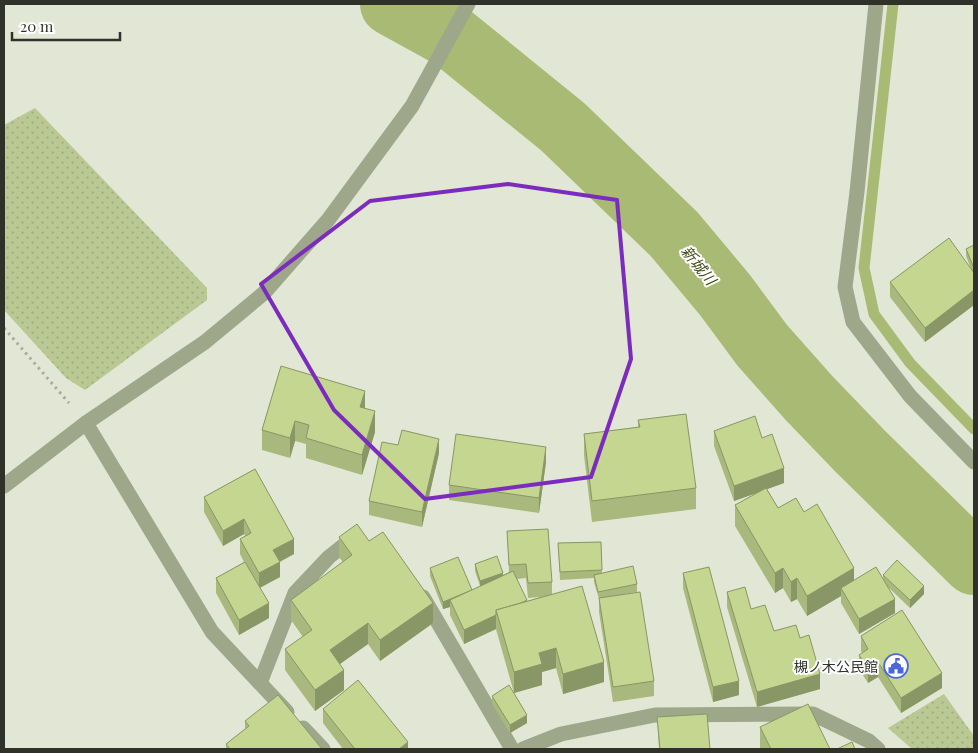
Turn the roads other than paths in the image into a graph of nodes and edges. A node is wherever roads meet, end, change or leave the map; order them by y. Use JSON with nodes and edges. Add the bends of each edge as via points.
{"nodes":[{"id":1,"x":468,"y":4,"type":"edge"},
{"id":2,"x":876,"y":4,"type":"edge"},
{"id":3,"x":86,"y":423,"type":"junction"},
{"id":4,"x":974,"y":462,"type":"edge"},
{"id":5,"x":4,"y":486,"type":"edge"},
{"id":6,"x":372,"y":541,"type":"edge"},
{"id":7,"x":418,"y":587,"type":"edge"},
{"id":8,"x":260,"y":683,"type":"junction"},
{"id":9,"x":323,"y":749,"type":"edge"},
{"id":10,"x":512,"y":749,"type":"edge"},
{"id":11,"x":523,"y":749,"type":"edge"},
{"id":12,"x":878,"y":749,"type":"edge"}],
"edges":[{"from":1,"to":3,"type":"street","via":[[412,106],[328,220],[264,293],[205,342]]},
{"from":2,"to":4,"type":"street","via":[[845,287],[852,322],[910,396]]},
{"from":3,"to":5,"type":"street"},
{"from":3,"to":8,"type":"street","via":[[212,632]]},
{"from":6,"to":8,"type":"street","via":[[358,540],[344,545],[295,593]]},
{"from":7,"to":10,"type":"street"},
{"from":8,"to":9,"type":"street"},
{"from":11,"to":12,"type":"street","via":[[561,734],[655,715],[813,714],[869,741]]}]}
